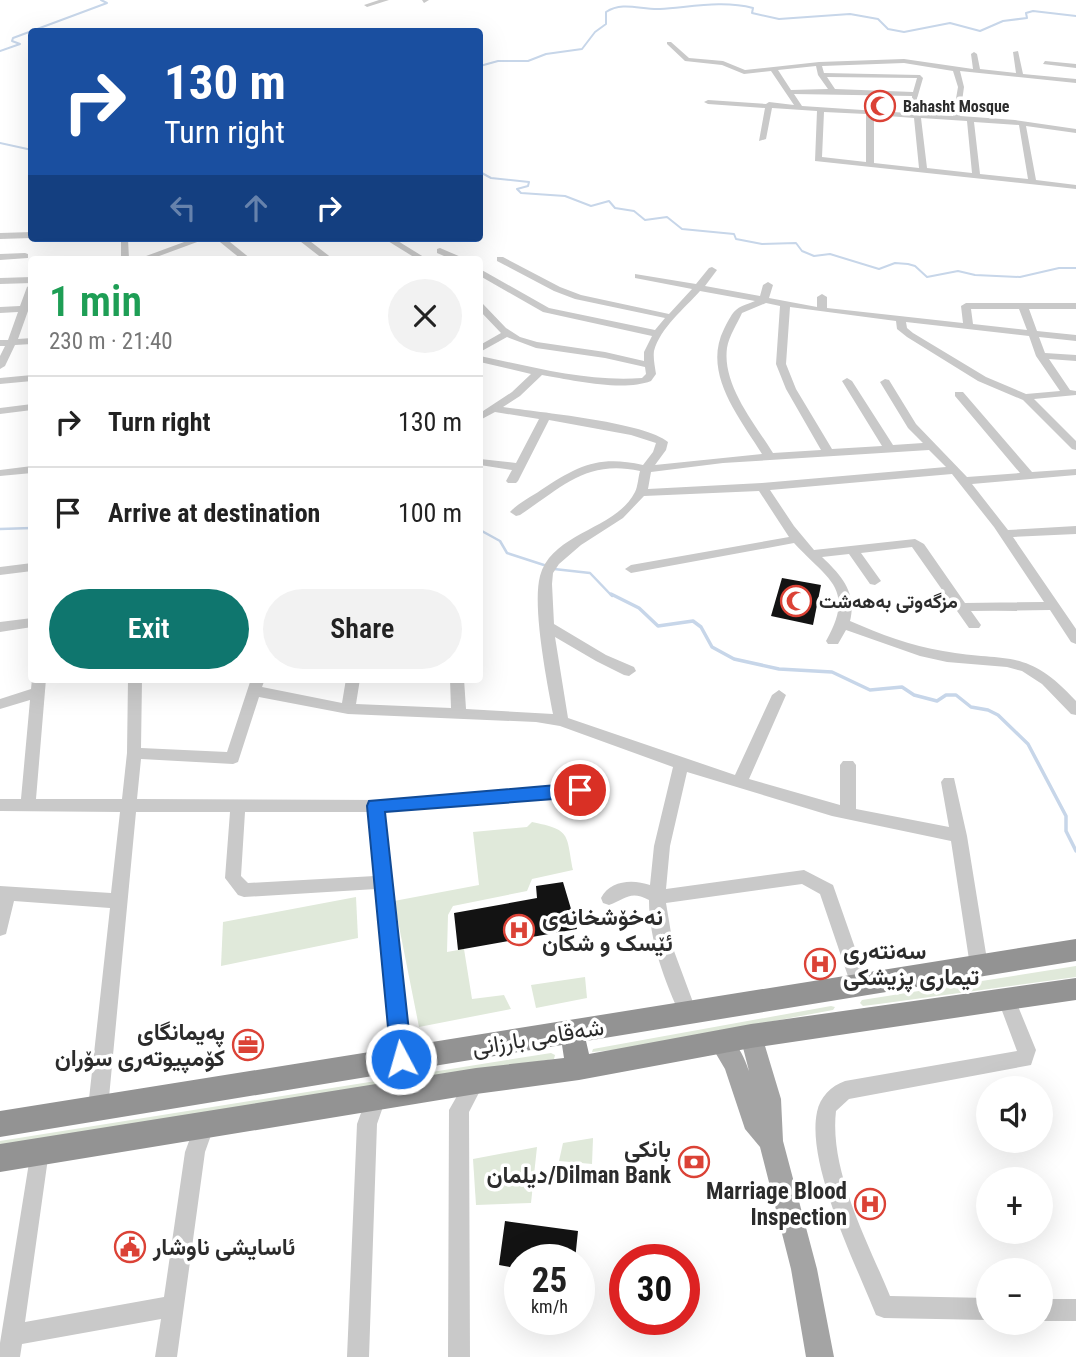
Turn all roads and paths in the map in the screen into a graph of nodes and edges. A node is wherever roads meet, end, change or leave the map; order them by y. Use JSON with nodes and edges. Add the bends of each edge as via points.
{"nodes":[{"id":1,"x":386,"y":0,"type":"edge"},
{"id":2,"x":367,"y":5,"type":"dead end"},
{"id":3,"x":669,"y":43,"type":"dead end"},
{"id":4,"x":1016,"y":52,"type":"dead end"},
{"id":5,"x":974,"y":54,"type":"dead end"},
{"id":6,"x":819,"y":64,"type":"junction"},
{"id":7,"x":1076,"y":66,"type":"edge"},
{"id":8,"x":956,"y":69,"type":"junction"},
{"id":9,"x":774,"y":70,"type":"junction"},
{"id":10,"x":977,"y":71,"type":"junction"},
{"id":11,"x":1020,"y":74,"type":"junction"},
{"id":12,"x":821,"y":75,"type":"junction"},
{"id":13,"x":1045,"y":77,"type":"junction"},
{"id":14,"x":1076,"y":80,"type":"edge"},
{"id":15,"x":833,"y":91,"type":"junction"},
{"id":16,"x":789,"y":92,"type":"junction"},
{"id":17,"x":915,"y":94,"type":"junction"},
{"id":18,"x":862,"y":96,"type":"junction"},
{"id":19,"x":708,"y":102,"type":"dead end"},
{"id":20,"x":769,"y":104,"type":"junction"},
{"id":21,"x":913,"y":104,"type":"junction"},
{"id":22,"x":799,"y":107,"type":"junction"},
{"id":23,"x":821,"y":108,"type":"junction"},
{"id":24,"x":867,"y":112,"type":"junction"},
{"id":25,"x":914,"y":116,"type":"junction"},
{"id":26,"x":957,"y":118,"type":"junction"},
{"id":27,"x":970,"y":119,"type":"junction"},
{"id":28,"x":1022,"y":123,"type":"junction"},
{"id":29,"x":1076,"y":131,"type":"edge"},
{"id":30,"x":762,"y":139,"type":"dead end"},
{"id":31,"x":870,"y":163,"type":"junction"},
{"id":32,"x":923,"y":170,"type":"junction"},
{"id":33,"x":976,"y":176,"type":"junction"},
{"id":34,"x":1032,"y":182,"type":"junction"},
{"id":35,"x":1076,"y":187,"type":"edge"},
{"id":36,"x":28,"y":235,"type":"edge"},
{"id":37,"x":0,"y":236,"type":"edge"},
{"id":38,"x":195,"y":242,"type":"edge"},
{"id":39,"x":224,"y":242,"type":"edge"},
{"id":40,"x":306,"y":242,"type":"edge"},
{"id":41,"x":394,"y":242,"type":"edge"},
{"id":42,"x":440,"y":251,"type":"dead end"},
{"id":43,"x":25,"y":256,"type":"dead end"},
{"id":44,"x":164,"y":256,"type":"edge"},
{"id":45,"x":243,"y":256,"type":"edge"},
{"id":46,"x":325,"y":256,"type":"edge"},
{"id":47,"x":418,"y":256,"type":"edge"},
{"id":48,"x":451,"y":256,"type":"edge"},
{"id":49,"x":0,"y":257,"type":"edge"},
{"id":50,"x":500,"y":259,"type":"dead end"},
{"id":51,"x":712,"y":270,"type":"dead end"},
{"id":52,"x":483,"y":274,"type":"edge"},
{"id":53,"x":638,"y":276,"type":"dead end"},
{"id":54,"x":28,"y":280,"type":"edge"},
{"id":55,"x":0,"y":281,"type":"edge"},
{"id":56,"x":768,"y":285,"type":"dead end"},
{"id":57,"x":700,"y":289,"type":"junction"},
{"id":58,"x":822,"y":297,"type":"dead end"},
{"id":59,"x":763,"y":301,"type":"junction"},
{"id":60,"x":786,"y":304,"type":"junction"},
{"id":61,"x":1023,"y":306,"type":"junction"},
{"id":62,"x":1076,"y":306,"type":"edge"},
{"id":63,"x":27,"y":309,"type":"edge"},
{"id":64,"x":483,"y":309,"type":"edge"},
{"id":65,"x":0,"y":310,"type":"edge"},
{"id":66,"x":818,"y":310,"type":"junction"},
{"id":67,"x":672,"y":317,"type":"junction"},
{"id":68,"x":901,"y":320,"type":"junction"},
{"id":69,"x":968,"y":327,"type":"junction"},
{"id":70,"x":508,"y":333,"type":"junction"},
{"id":71,"x":658,"y":334,"type":"junction"},
{"id":72,"x":1035,"y":334,"type":"junction"},
{"id":73,"x":1076,"y":338,"type":"edge"},
{"id":74,"x":28,"y":341,"type":"edge"},
{"id":75,"x":12,"y":342,"type":"junction"},
{"id":76,"x":0,"y":343,"type":"edge"},
{"id":77,"x":483,"y":347,"type":"edge"},
{"id":78,"x":1041,"y":356,"type":"junction"},
{"id":79,"x":1076,"y":358,"type":"edge"},
{"id":80,"x":483,"y":360,"type":"edge"},
{"id":81,"x":649,"y":365,"type":"junction"},
{"id":82,"x":0,"y":366,"type":"edge"},
{"id":83,"x":540,"y":371,"type":"junction"},
{"id":84,"x":28,"y":378,"type":"edge"},
{"id":85,"x":0,"y":381,"type":"edge"},
{"id":86,"x":847,"y":381,"type":"dead end"},
{"id":87,"x":885,"y":382,"type":"dead end"},
{"id":88,"x":1072,"y":393,"type":"edge"},
{"id":89,"x":958,"y":394,"type":"dead end"},
{"id":90,"x":1026,"y":397,"type":"junction"},
{"id":91,"x":28,"y":408,"type":"edge"},
{"id":92,"x":494,"y":410,"type":"junction"},
{"id":93,"x":0,"y":411,"type":"edge"},
{"id":94,"x":483,"y":416,"type":"edge"},
{"id":95,"x":545,"y":418,"type":"junction"},
{"id":96,"x":1074,"y":443,"type":"edge"},
{"id":97,"x":933,"y":446,"type":"junction"},
{"id":98,"x":890,"y":449,"type":"junction"},
{"id":99,"x":828,"y":452,"type":"junction"},
{"id":100,"x":771,"y":457,"type":"junction"},
{"id":101,"x":483,"y":462,"type":"edge"},
{"id":102,"x":519,"y":467,"type":"junction"},
{"id":103,"x":646,"y":469,"type":"junction"},
{"id":104,"x":28,"y":470,"type":"edge"},
{"id":105,"x":955,"y":470,"type":"junction"},
{"id":106,"x":1076,"y":472,"type":"edge"},
{"id":107,"x":0,"y":473,"type":"edge"},
{"id":108,"x":1028,"y":475,"type":"junction"},
{"id":109,"x":512,"y":481,"type":"dead end"},
{"id":110,"x":964,"y":481,"type":"junction"},
{"id":111,"x":762,"y":487,"type":"junction"},
{"id":112,"x":640,"y":494,"type":"junction"},
{"id":113,"x":516,"y":512,"type":"dead end"},
{"id":114,"x":1076,"y":530,"type":"edge"},
{"id":115,"x":1004,"y":534,"type":"junction"},
{"id":116,"x":797,"y":539,"type":"junction"},
{"id":117,"x":852,"y":549,"type":"junction"},
{"id":118,"x":811,"y":554,"type":"junction"},
{"id":119,"x":28,"y":568,"type":"edge"},
{"id":120,"x":631,"y":569,"type":"dead end"},
{"id":121,"x":0,"y":571,"type":"edge"},
{"id":122,"x":875,"y":582,"type":"dead end"},
{"id":123,"x":1055,"y":606,"type":"junction"},
{"id":124,"x":962,"y":607,"type":"junction"},
{"id":125,"x":28,"y":623,"type":"edge"},
{"id":126,"x":844,"y":624,"type":"junction"},
{"id":127,"x":974,"y":625,"type":"dead end"},
{"id":128,"x":548,"y":626,"type":"junction"},
{"id":129,"x":0,"y":627,"type":"edge"},
{"id":130,"x":1076,"y":639,"type":"edge"},
{"id":131,"x":833,"y":641,"type":"dead end"},
{"id":132,"x":629,"y":671,"type":"dead end"},
{"id":133,"x":135,"y":683,"type":"edge"},
{"id":134,"x":352,"y":683,"type":"edge"},
{"id":135,"x":457,"y":683,"type":"edge"},
{"id":136,"x":257,"y":685,"type":"edge"},
{"id":137,"x":39,"y":686,"type":"edge"},
{"id":138,"x":779,"y":695,"type":"dead end"},
{"id":139,"x":0,"y":704,"type":"edge"},
{"id":140,"x":348,"y":709,"type":"junction"},
{"id":141,"x":1076,"y":710,"type":"edge"},
{"id":142,"x":459,"y":715,"type":"junction"},
{"id":143,"x":561,"y":721,"type":"junction"},
{"id":144,"x":134,"y":752,"type":"junction"},
{"id":145,"x":682,"y":763,"type":"junction"},
{"id":146,"x":848,"y":765,"type":"dead end"},
{"id":147,"x":740,"y":780,"type":"junction"},
{"id":148,"x":949,"y":782,"type":"dead end"},
{"id":149,"x":580,"y":790,"type":"dead end"},
{"id":150,"x":238,"y":804,"type":"junction"},
{"id":151,"x":0,"y":805,"type":"edge"},
{"id":152,"x":28,"y":806,"type":"junction"},
{"id":153,"x":128,"y":806,"type":"junction"},
{"id":154,"x":376,"y":806,"type":"junction"},
{"id":155,"x":848,"y":814,"type":"junction"},
{"id":156,"x":959,"y":836,"type":"junction"},
{"id":157,"x":383,"y":882,"type":"junction"},
{"id":158,"x":4,"y":893,"type":"edge"},
{"id":159,"x":658,"y":897,"type":"junction"},
{"id":160,"x":609,"y":898,"type":"dead end"},
{"id":161,"x":118,"y":901,"type":"junction"},
{"id":162,"x":0,"y":929,"type":"edge"},
{"id":163,"x":1076,"y":950,"type":"edge"},
{"id":164,"x":979,"y":966,"type":"junction"},
{"id":165,"x":850,"y":987,"type":"junction"},
{"id":166,"x":1076,"y":989,"type":"edge"},
{"id":167,"x":1007,"y":1000,"type":"junction"},
{"id":168,"x":688,"y":1013,"type":"junction"},
{"id":169,"x":856,"y":1023,"type":"junction"},
{"id":170,"x":572,"y":1031,"type":"junction"},
{"id":171,"x":751,"y":1036,"type":"junction"},
{"id":172,"x":720,"y":1042,"type":"junction"},
{"id":173,"x":401,"y":1059,"type":"junction"},
{"id":174,"x":579,"y":1068,"type":"junction"},
{"id":175,"x":476,"y":1081,"type":"junction"},
{"id":176,"x":376,"y":1098,"type":"junction"},
{"id":177,"x":98,"y":1108,"type":"junction"},
{"id":178,"x":0,"y":1124,"type":"edge"},
{"id":179,"x":205,"y":1124,"type":"junction"},
{"id":180,"x":771,"y":1141,"type":"junction"},
{"id":181,"x":39,"y":1151,"type":"junction"},
{"id":182,"x":0,"y":1158,"type":"edge"},
{"id":183,"x":173,"y":1306,"type":"junction"},
{"id":184,"x":976,"y":1309,"type":"edge"},
{"id":185,"x":1053,"y":1310,"type":"edge"},
{"id":186,"x":1076,"y":1310,"type":"edge"},
{"id":187,"x":11,"y":1346,"type":"edge"},
{"id":188,"x":166,"y":1357,"type":"edge"},
{"id":189,"x":358,"y":1357,"type":"edge"},
{"id":190,"x":460,"y":1357,"type":"edge"},
{"id":191,"x":820,"y":1357,"type":"edge"}],
"edges":[{"from":1,"to":2,"type":"street"},
{"from":3,"to":9,"type":"street","via":[[687,60],[723,63],[744,72]]},
{"from":4,"to":11,"type":"street"},
{"from":5,"to":10,"type":"street"},
{"from":6,"to":8,"type":"street","via":[[904,61]]},
{"from":6,"to":9,"type":"street"},
{"from":6,"to":12,"type":"street"},
{"from":7,"to":13,"type":"street","via":[[1044,59]]},
{"from":8,"to":10,"type":"street"},
{"from":8,"to":26,"type":"street","via":[[962,79]]},
{"from":9,"to":16,"type":"street"},
{"from":10,"to":11,"type":"street"},
{"from":11,"to":13,"type":"street"},
{"from":12,"to":15,"type":"street"},
{"from":12,"to":17,"type":"street","via":[[918,76]]},
{"from":13,"to":14,"type":"street"},
{"from":15,"to":16,"type":"street"},
{"from":15,"to":18,"type":"street"},
{"from":16,"to":22,"type":"street"},
{"from":17,"to":18,"type":"street"},
{"from":17,"to":21,"type":"street"},
{"from":18,"to":21,"type":"street"},
{"from":18,"to":24,"type":"street"},
{"from":19,"to":20,"type":"street"},
{"from":20,"to":22,"type":"street"},
{"from":20,"to":30,"type":"street"},
{"from":21,"to":25,"type":"street"},
{"from":22,"to":23,"type":"street"},
{"from":23,"to":24,"type":"street"},
{"from":23,"to":31,"type":"street","via":[[818,159]]},
{"from":24,"to":25,"type":"street"},
{"from":24,"to":31,"type":"street"},
{"from":25,"to":26,"type":"street"},
{"from":25,"to":32,"type":"street"},
{"from":26,"to":27,"type":"street"},
{"from":27,"to":28,"type":"street"},
{"from":27,"to":33,"type":"street"},
{"from":28,"to":29,"type":"street"},
{"from":28,"to":34,"type":"street"},
{"from":31,"to":32,"type":"street"},
{"from":32,"to":33,"type":"street"},
{"from":33,"to":34,"type":"street"},
{"from":34,"to":35,"type":"street"},
{"from":36,"to":37,"type":"street"},
{"from":38,"to":44,"type":"street"},
{"from":39,"to":45,"type":"street"},
{"from":40,"to":46,"type":"street"},
{"from":41,"to":47,"type":"street"},
{"from":42,"to":48,"type":"street"},
{"from":43,"to":49,"type":"street"},
{"from":50,"to":67,"type":"street","via":[[578,297]]},
{"from":51,"to":57,"type":"street"},
{"from":52,"to":71,"type":"street","via":[[546,310]]},
{"from":53,"to":57,"type":"street"},
{"from":54,"to":55,"type":"street"},
{"from":56,"to":59,"type":"street"},
{"from":57,"to":59,"type":"street"},
{"from":57,"to":67,"type":"street"},
{"from":58,"to":66,"type":"street","via":[[822,309]]},
{"from":59,"to":60,"type":"street"},
{"from":59,"to":100,"type":"street","via":[[738,311],[721,359],[733,395]]},
{"from":60,"to":66,"type":"street"},
{"from":60,"to":99,"type":"street","via":[[781,365]]},
{"from":61,"to":62,"type":"street"},
{"from":61,"to":69,"type":"street","via":[[966,306]]},
{"from":61,"to":72,"type":"street"},
{"from":63,"to":65,"type":"street"},
{"from":63,"to":75,"type":"street"},
{"from":64,"to":70,"type":"street"},
{"from":66,"to":68,"type":"street"},
{"from":67,"to":71,"type":"street"},
{"from":68,"to":69,"type":"street"},
{"from":68,"to":90,"type":"street","via":[[902,329],[910,335],[982,379]]},
{"from":69,"to":72,"type":"street"},
{"from":70,"to":77,"type":"street"},
{"from":70,"to":81,"type":"street","via":[[536,345]]},
{"from":71,"to":81,"type":"street","via":[[649,351]]},
{"from":72,"to":73,"type":"street"},
{"from":72,"to":78,"type":"street"},
{"from":74,"to":75,"type":"street"},
{"from":75,"to":76,"type":"street"},
{"from":75,"to":82,"type":"street"},
{"from":78,"to":79,"type":"street"},
{"from":78,"to":88,"type":"street"},
{"from":80,"to":83,"type":"street"},
{"from":81,"to":83,"type":"street","via":[[648,378],[631,382]]},
{"from":83,"to":92,"type":"street"},
{"from":84,"to":85,"type":"street"},
{"from":86,"to":98,"type":"street"},
{"from":87,"to":97,"type":"street","via":[[912,426]]},
{"from":88,"to":90,"type":"street"},
{"from":89,"to":108,"type":"street"},
{"from":90,"to":96,"type":"street"},
{"from":91,"to":93,"type":"street"},
{"from":92,"to":94,"type":"street"},
{"from":92,"to":95,"type":"street"},
{"from":95,"to":102,"type":"street"},
{"from":95,"to":103,"type":"street","via":[[656,437],[662,450]]},
{"from":97,"to":98,"type":"street"},
{"from":97,"to":105,"type":"street"},
{"from":98,"to":99,"type":"street"},
{"from":99,"to":100,"type":"street"},
{"from":100,"to":103,"type":"street"},
{"from":101,"to":102,"type":"street"},
{"from":102,"to":109,"type":"street"},
{"from":103,"to":112,"type":"street"},
{"from":103,"to":113,"type":"street","via":[[623,464],[587,467]]},
{"from":104,"to":107,"type":"street"},
{"from":105,"to":110,"type":"street"},
{"from":105,"to":111,"type":"street"},
{"from":106,"to":108,"type":"street"},
{"from":108,"to":110,"type":"street"},
{"from":110,"to":115,"type":"street"},
{"from":111,"to":112,"type":"street"},
{"from":111,"to":116,"type":"street"},
{"from":112,"to":128,"type":"street","via":[[557,558],[547,571]]},
{"from":114,"to":115,"type":"street"},
{"from":115,"to":123,"type":"street"},
{"from":116,"to":118,"type":"street"},
{"from":116,"to":120,"type":"street"},
{"from":117,"to":118,"type":"street"},
{"from":117,"to":122,"type":"street"},
{"from":117,"to":124,"type":"street","via":[[915,543]]},
{"from":118,"to":126,"type":"street","via":[[844,587]]},
{"from":119,"to":121,"type":"street"},
{"from":123,"to":124,"type":"street"},
{"from":123,"to":130,"type":"street"},
{"from":124,"to":127,"type":"street"},
{"from":125,"to":129,"type":"street"},
{"from":126,"to":131,"type":"street"},
{"from":126,"to":141,"type":"street","via":[[891,645],[1028,668],[1044,677]]},
{"from":128,"to":132,"type":"street"},
{"from":128,"to":143,"type":"street"},
{"from":133,"to":144,"type":"street"},
{"from":134,"to":140,"type":"street"},
{"from":135,"to":142,"type":"street"},
{"from":136,"to":140,"type":"street"},
{"from":136,"to":144,"type":"street","via":[[233,758]]},
{"from":137,"to":139,"type":"street"},
{"from":137,"to":152,"type":"street"},
{"from":138,"to":147,"type":"street"},
{"from":140,"to":142,"type":"street"},
{"from":142,"to":143,"type":"street"},
{"from":143,"to":145,"type":"street"},
{"from":144,"to":153,"type":"street"},
{"from":145,"to":147,"type":"street"},
{"from":145,"to":159,"type":"street"},
{"from":146,"to":155,"type":"street"},
{"from":147,"to":155,"type":"street"},
{"from":148,"to":156,"type":"street"},
{"from":149,"to":154,"type":"street"},
{"from":150,"to":153,"type":"street"},
{"from":150,"to":154,"type":"street"},
{"from":150,"to":157,"type":"street","via":[[233,878],[244,890]]},
{"from":151,"to":152,"type":"street"},
{"from":152,"to":153,"type":"street"},
{"from":153,"to":161,"type":"street"},
{"from":154,"to":157,"type":"street"},
{"from":155,"to":156,"type":"street"},
{"from":156,"to":164,"type":"street"},
{"from":157,"to":173,"type":"street"},
{"from":158,"to":161,"type":"street"},
{"from":158,"to":162,"type":"street"},
{"from":159,"to":160,"type":"street","via":[[633,887]]},
{"from":159,"to":165,"type":"street","via":[[804,877],[827,890]]},
{"from":159,"to":168,"type":"street","via":[[660,930]]},
{"from":161,"to":177,"type":"street"},
{"from":163,"to":164,"type":"highway","name":"شەقامی بارزانی"},
{"from":164,"to":165,"type":"highway","name":"شەقامی بارزانی"},
{"from":165,"to":168,"type":"highway","name":"شەقامی بارزانی"},
{"from":165,"to":169,"type":"highway"},
{"from":166,"to":167,"type":"highway","name":"شەقامی بارزانی"},
{"from":167,"to":169,"type":"highway","name":"شەقامی بارزانی"},
{"from":167,"to":184,"type":"street","via":[[1027,1051],[1024,1059],[845,1090],[832,1099],[826,1113],[841,1197],[884,1307]]},
{"from":168,"to":170,"type":"highway","name":"شەقامی بارزانی"},
{"from":169,"to":171,"type":"highway","name":"شەقامی بارزانی"},
{"from":170,"to":173,"type":"highway","name":"شەقامی بارزانی"},
{"from":170,"to":174,"type":"highway"},
{"from":171,"to":172,"type":"highway","name":"شەقامی بارزانی"},
{"from":171,"to":180,"type":"main road","via":[[771,1107]]},
{"from":172,"to":174,"type":"highway","name":"شەقامی بارزانی"},
{"from":172,"to":180,"type":"main road","via":[[735,1063],[754,1121]]},
{"from":173,"to":177,"type":"highway","name":"شەقامی بارزانی"},
{"from":174,"to":175,"type":"highway","name":"شەقامی بارزانی"},
{"from":175,"to":176,"type":"highway","name":"شەقامی بارزانی"},
{"from":175,"to":190,"type":"street","via":[[460,1110]]},
{"from":176,"to":179,"type":"highway","name":"شەقامی بارزانی"},
{"from":176,"to":189,"type":"street","via":[[367,1124]]},
{"from":177,"to":178,"type":"highway","name":"شەقامی بارزانی"},
{"from":179,"to":181,"type":"highway","name":"شەقامی بارزانی"},
{"from":179,"to":183,"type":"street","via":[[195,1152]]},
{"from":180,"to":191,"type":"main road","via":[[804,1269]]},
{"from":181,"to":182,"type":"highway","name":"شەقامی بارزانی"},
{"from":181,"to":187,"type":"street"},
{"from":183,"to":187,"type":"street"},
{"from":183,"to":188,"type":"street"},
{"from":185,"to":186,"type":"street"}]}
